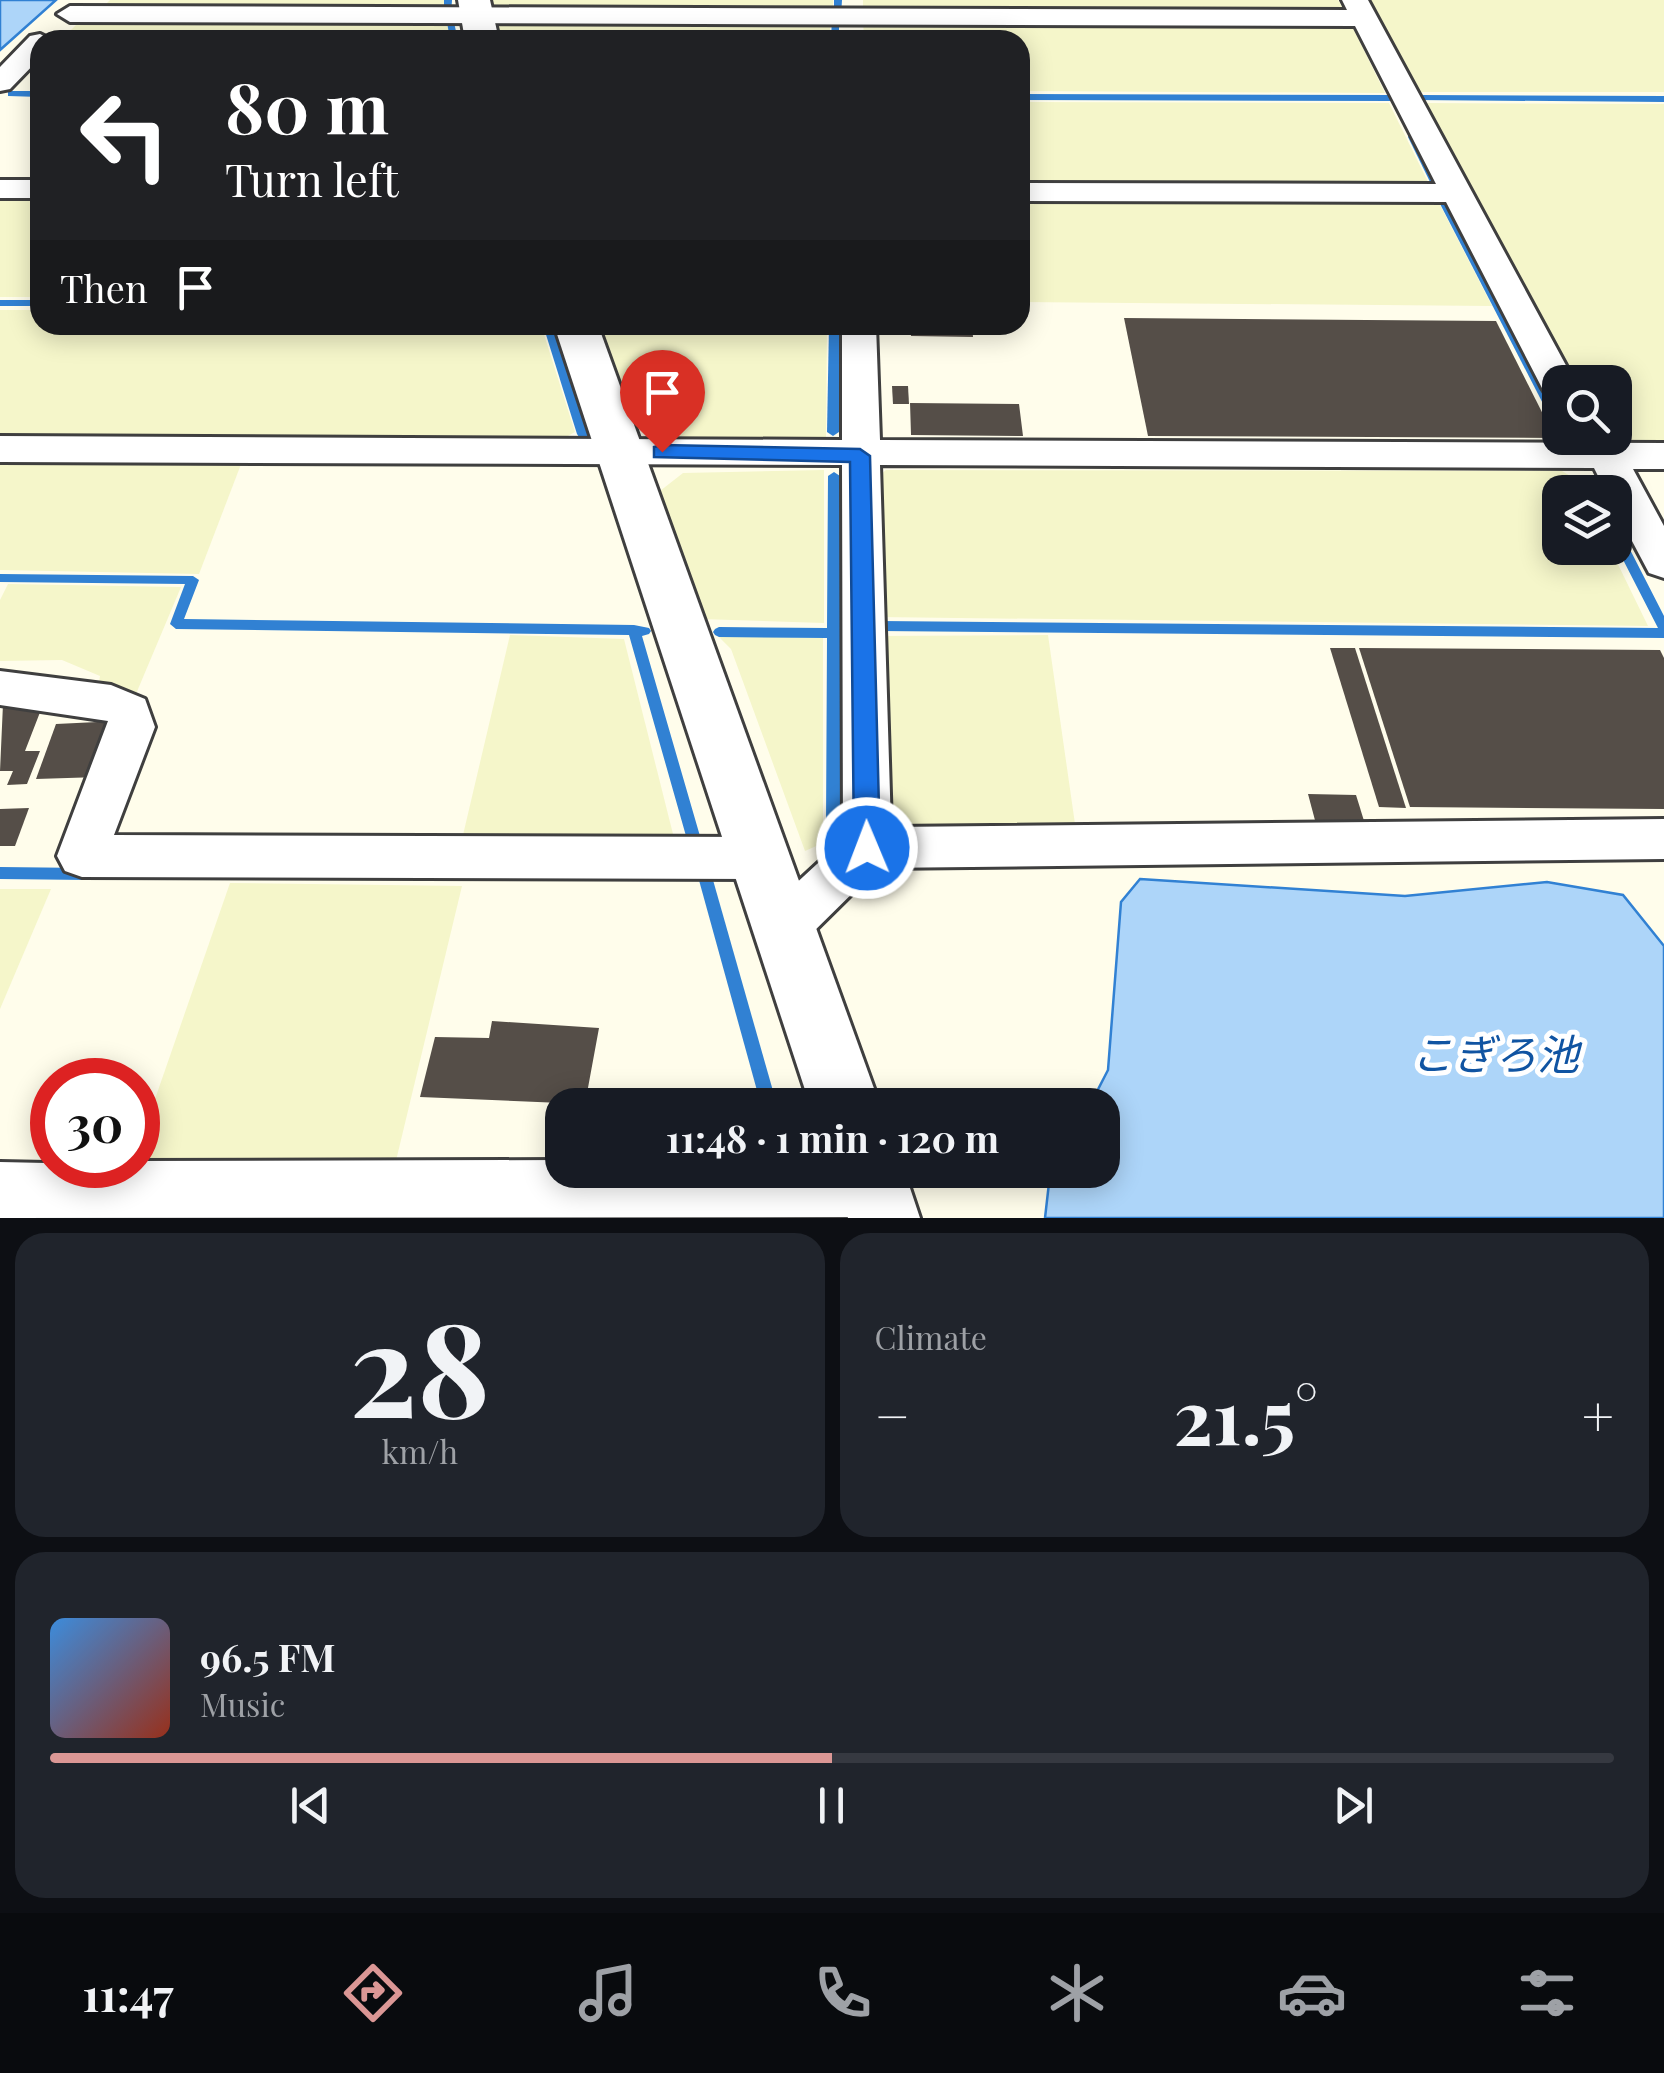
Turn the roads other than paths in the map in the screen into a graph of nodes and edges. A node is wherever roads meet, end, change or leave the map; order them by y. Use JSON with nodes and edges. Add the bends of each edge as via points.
{"nodes":[{"id":1,"x":79,"y":7,"type":"edge"},
{"id":2,"x":1360,"y":9,"type":"edge"},
{"id":3,"x":477,"y":18,"type":"edge"},
{"id":4,"x":854,"y":19,"type":"edge"},
{"id":5,"x":53,"y":30,"type":"edge"},
{"id":6,"x":30,"y":52,"type":"edge"},
{"id":7,"x":0,"y":83,"type":"edge"},
{"id":8,"x":0,"y":189,"type":"edge"},
{"id":9,"x":30,"y":189,"type":"edge"},
{"id":10,"x":1030,"y":192,"type":"edge"},
{"id":11,"x":1457,"y":193,"type":"junction"},
{"id":12,"x":580,"y":335,"type":"edge"},
{"id":13,"x":858,"y":335,"type":"edge"},
{"id":14,"x":1548,"y":365,"type":"edge"},
{"id":15,"x":0,"y":449,"type":"edge"},
{"id":16,"x":1542,"y":450,"type":"edge"},
{"id":17,"x":622,"y":451,"type":"junction"},
{"id":18,"x":1632,"y":453,"type":"edge"},
{"id":19,"x":1600,"y":455,"type":"edge"},
{"id":20,"x":860,"y":456,"type":"junction"},
{"id":21,"x":1664,"y":456,"type":"edge"},
{"id":22,"x":1664,"y":563,"type":"edge"},
{"id":23,"x":0,"y":688,"type":"edge"},
{"id":24,"x":1664,"y":839,"type":"edge"},
{"id":25,"x":867,"y":848,"type":"junction"},
{"id":26,"x":760,"y":858,"type":"junction"},
{"id":27,"x":783,"y":928,"type":"junction"},
{"id":28,"x":839,"y":1088,"type":"edge"},
{"id":29,"x":0,"y":1191,"type":"edge"},
{"id":30,"x":875,"y":1192,"type":"edge"}],
"edges":[{"from":1,"to":3,"type":"street"},
{"from":1,"to":5,"type":"street"},
{"from":2,"to":4,"type":"street"},
{"from":2,"to":11,"type":"street"},
{"from":3,"to":4,"type":"street"},
{"from":6,"to":7,"type":"street"},
{"from":8,"to":9,"type":"street"},
{"from":10,"to":11,"type":"street"},
{"from":11,"to":14,"type":"street"},
{"from":12,"to":17,"type":"street"},
{"from":13,"to":20,"type":"street"},
{"from":15,"to":17,"type":"street"},
{"from":16,"to":20,"type":"street"},
{"from":17,"to":20,"type":"street"},
{"from":17,"to":26,"type":"street"},
{"from":18,"to":21,"type":"street"},
{"from":19,"to":22,"type":"street"},
{"from":20,"to":25,"type":"street"},
{"from":23,"to":26,"type":"street","via":[[111,702],[129,711],[132,726],[82,856]]},
{"from":24,"to":25,"type":"street"},
{"from":25,"to":27,"type":"street"},
{"from":26,"to":27,"type":"street"},
{"from":27,"to":28,"type":"street"},
{"from":29,"to":30,"type":"street"}]}
